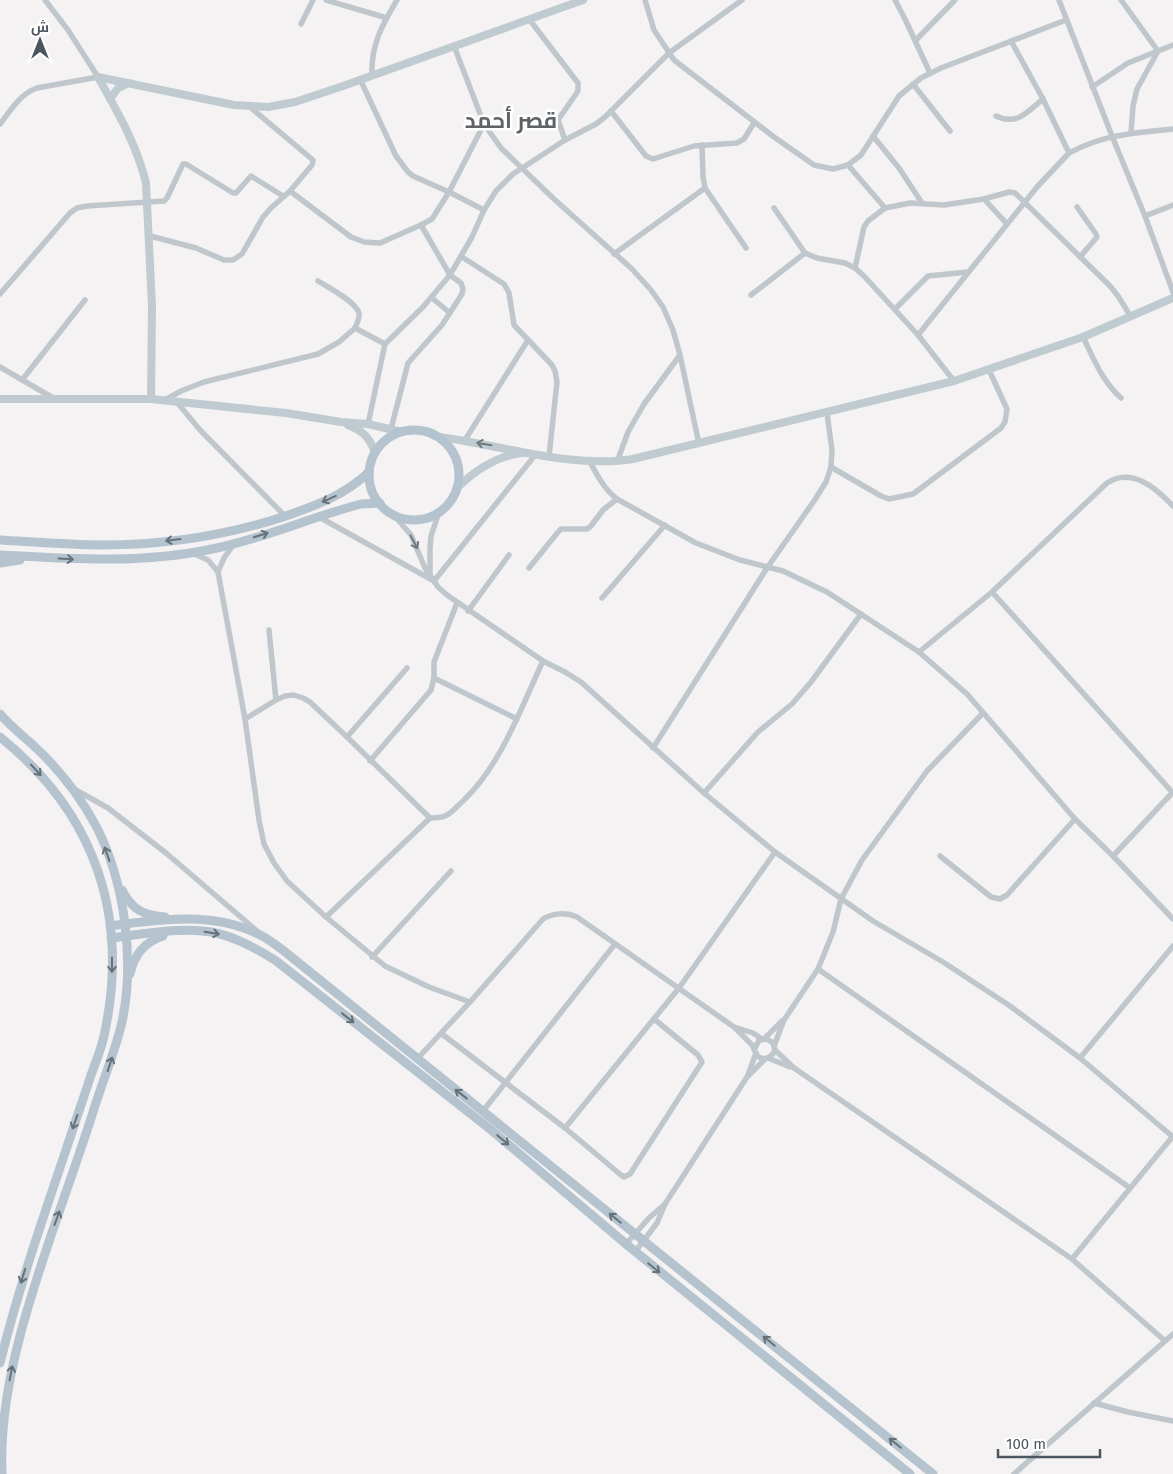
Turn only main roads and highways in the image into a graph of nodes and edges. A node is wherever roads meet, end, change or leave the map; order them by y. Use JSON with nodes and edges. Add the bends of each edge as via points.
{"nodes":[{"id":1,"x":369,"y":472,"type":"junction"},
{"id":2,"x":380,"y":504,"type":"junction"},
{"id":3,"x":0,"y":540,"type":"edge"},
{"id":4,"x":0,"y":555,"type":"edge"},
{"id":5,"x":32,"y":557,"type":"junction"},
{"id":6,"x":0,"y":563,"type":"edge"},
{"id":7,"x":0,"y":714,"type":"edge"},
{"id":8,"x":0,"y":737,"type":"edge"},
{"id":9,"x":116,"y":878,"type":"junction"},
{"id":10,"x":198,"y":919,"type":"junction"},
{"id":11,"x":124,"y":924,"type":"junction"},
{"id":12,"x":110,"y":926,"type":"junction"},
{"id":13,"x":190,"y":931,"type":"junction"},
{"id":14,"x":126,"y":936,"type":"junction"},
{"id":15,"x":111,"y":938,"type":"junction"},
{"id":16,"x":126,"y":994,"type":"junction"},
{"id":17,"x":0,"y":1363,"type":"edge"},
{"id":18,"x":813,"y":1377,"type":"junction"},
{"id":19,"x":804,"y":1389,"type":"junction"},
{"id":20,"x":2,"y":1474,"type":"edge"},
{"id":21,"x":910,"y":1474,"type":"edge"},
{"id":22,"x":933,"y":1474,"type":"edge"}],
"edges":[{"from":1,"to":2,"type":"main road","via":[[370,483]]},
{"from":1,"to":2,"type":"main road","via":[[375,452],[382,443],[402,432],[421,430],[439,437],[456,459],[457,488],[439,512],[428,517],[404,518]]},
{"from":1,"to":3,"type":"main road","one_way":true,"via":[[354,486],[308,509],[220,534],[103,545]]},
{"from":5,"to":2,"type":"main road","one_way":true,"via":[[99,560],[192,553],[234,544],[361,504]]},
{"from":4,"to":5,"type":"main road"},
{"from":5,"to":6,"type":"main road"},
{"from":9,"to":7,"type":"main road","one_way":true,"via":[[84,804],[32,744]]},
{"from":8,"to":12,"type":"main road","one_way":true,"via":[[34,767],[70,812],[93,856]]},
{"from":9,"to":10,"type":"main road","via":[[126,899],[136,910],[158,916]]},
{"from":9,"to":11,"type":"main road"},
{"from":10,"to":11,"type":"main road"},
{"from":18,"to":10,"type":"main road","one_way":true,"via":[[284,951],[239,926]]},
{"from":11,"to":12,"type":"main road"},
{"from":11,"to":14,"type":"main road"},
{"from":12,"to":15,"type":"main road"},
{"from":13,"to":14,"type":"main road"},
{"from":13,"to":16,"type":"main road","via":[[154,939],[144,945],[136,955]]},
{"from":13,"to":19,"type":"main road","one_way":true,"via":[[230,937],[274,960],[490,1129]]},
{"from":14,"to":15,"type":"main road"},
{"from":14,"to":16,"type":"main road"},
{"from":15,"to":17,"type":"main road","one_way":true,"via":[[111,994],[104,1038],[24,1274]]},
{"from":20,"to":16,"type":"main road","one_way":true,"via":[[2,1425],[27,1308],[113,1057]]},
{"from":18,"to":19,"type":"main road"},
{"from":22,"to":18,"type":"main road","one_way":true},
{"from":19,"to":21,"type":"main road"}]}
